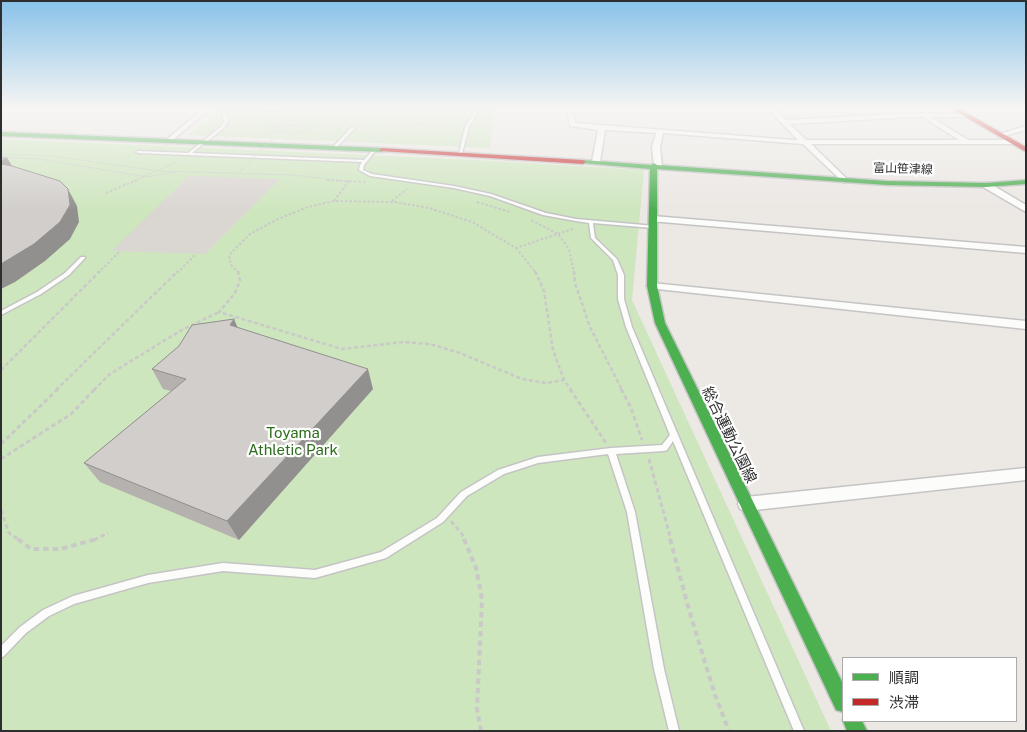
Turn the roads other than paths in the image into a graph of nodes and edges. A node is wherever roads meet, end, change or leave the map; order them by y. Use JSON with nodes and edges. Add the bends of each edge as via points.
{"nodes":[{"id":1,"x":173,"y":142,"type":"edge"},
{"id":2,"x":339,"y":142,"type":"edge"},
{"id":3,"x":463,"y":142,"type":"edge"},
{"id":4,"x":600,"y":142,"type":"edge"},
{"id":5,"x":657,"y":142,"type":"edge"},
{"id":6,"x":805,"y":142,"type":"edge"},
{"id":7,"x":1012,"y":142,"type":"edge"},
{"id":8,"x":204,"y":143,"type":"junction"},
{"id":9,"x":334,"y":148,"type":"junction"},
{"id":10,"x":374,"y":150,"type":"junction"},
{"id":11,"x":1026,"y":150,"type":"edge"},
{"id":12,"x":138,"y":152,"type":"dead end"},
{"id":13,"x":460,"y":153,"type":"junction"},
{"id":14,"x":189,"y":154,"type":"junction"},
{"id":15,"x":365,"y":161,"type":"junction"},
{"id":16,"x":596,"y":162,"type":"junction"},
{"id":17,"x":656,"y":166,"type":"junction"},
{"id":18,"x":843,"y":180,"type":"junction"},
{"id":19,"x":1026,"y":182,"type":"edge"},
{"id":20,"x":986,"y":184,"type":"junction"},
{"id":21,"x":1026,"y":209,"type":"edge"},
{"id":22,"x":591,"y":221,"type":"junction"},
{"id":23,"x":653,"y":223,"type":"junction"},
{"id":24,"x":1026,"y":250,"type":"edge"},
{"id":25,"x":84,"y":258,"type":"dead end"},
{"id":26,"x":652,"y":286,"type":"junction"},
{"id":27,"x":1,"y":313,"type":"edge"},
{"id":28,"x":1026,"y":325,"type":"edge"},
{"id":29,"x":674,"y":434,"type":"junction"},
{"id":30,"x":611,"y":451,"type":"junction"},
{"id":31,"x":1026,"y":474,"type":"edge"},
{"id":32,"x":746,"y":504,"type":"junction"},
{"id":33,"x":1,"y":653,"type":"edge"},
{"id":34,"x":842,"y":700,"type":"edge"},
{"id":35,"x":674,"y":731,"type":"edge"},
{"id":36,"x":799,"y":731,"type":"edge"}],
"edges":[{"from":1,"to":8,"type":"main road","name":"富山笹津線"},
{"from":2,"to":9,"type":"lane"},
{"from":3,"to":13,"type":"lane"},
{"from":4,"to":16,"type":"street"},
{"from":5,"to":17,"type":"street"},
{"from":6,"to":18,"type":"street"},
{"from":7,"to":11,"type":"main road"},
{"from":8,"to":9,"type":"main road","name":"富山笹津線"},
{"from":8,"to":14,"type":"lane"},
{"from":9,"to":10,"type":"main road","name":"富山笹津線"},
{"from":10,"to":13,"type":"main road","name":"富山笹津線"},
{"from":10,"to":15,"type":"lane"},
{"from":12,"to":14,"type":"lane"},
{"from":13,"to":16,"type":"main road","name":"富山笹津線"},
{"from":14,"to":15,"type":"lane"},
{"from":15,"to":22,"type":"lane","via":[[361,170],[371,175],[454,187],[491,195],[545,214]]},
{"from":16,"to":17,"type":"main road","name":"富山笹津線"},
{"from":17,"to":18,"type":"main road","name":"富山笹津線"},
{"from":17,"to":23,"type":"main road","name":"総合運動公園線"},
{"from":18,"to":20,"type":"main road","name":"富山笹津線"},
{"from":19,"to":20,"type":"main road","name":"富山笹津線"},
{"from":20,"to":21,"type":"street"},
{"from":22,"to":23,"type":"lane"},
{"from":22,"to":29,"type":"lane","via":[[593,238],[615,259],[621,275],[621,299],[629,327]]},
{"from":23,"to":24,"type":"street"},
{"from":23,"to":26,"type":"main road","name":"総合運動公園線"},
{"from":25,"to":27,"type":"lane","via":[[40,293]]},
{"from":26,"to":28,"type":"street"},
{"from":26,"to":32,"type":"main road","name":"総合運動公園線","via":[[660,323]]},
{"from":29,"to":30,"type":"lane","via":[[664,448]]},
{"from":29,"to":36,"type":"lane"},
{"from":30,"to":33,"type":"lane","via":[[538,460],[501,472],[464,494],[440,520],[383,555],[315,574],[223,567],[148,579],[73,600],[23,630]]},
{"from":30,"to":35,"type":"lane","via":[[631,512],[659,669]]},
{"from":31,"to":32,"type":"street"},
{"from":32,"to":34,"type":"main road","name":"総合運動公園線"}]}
